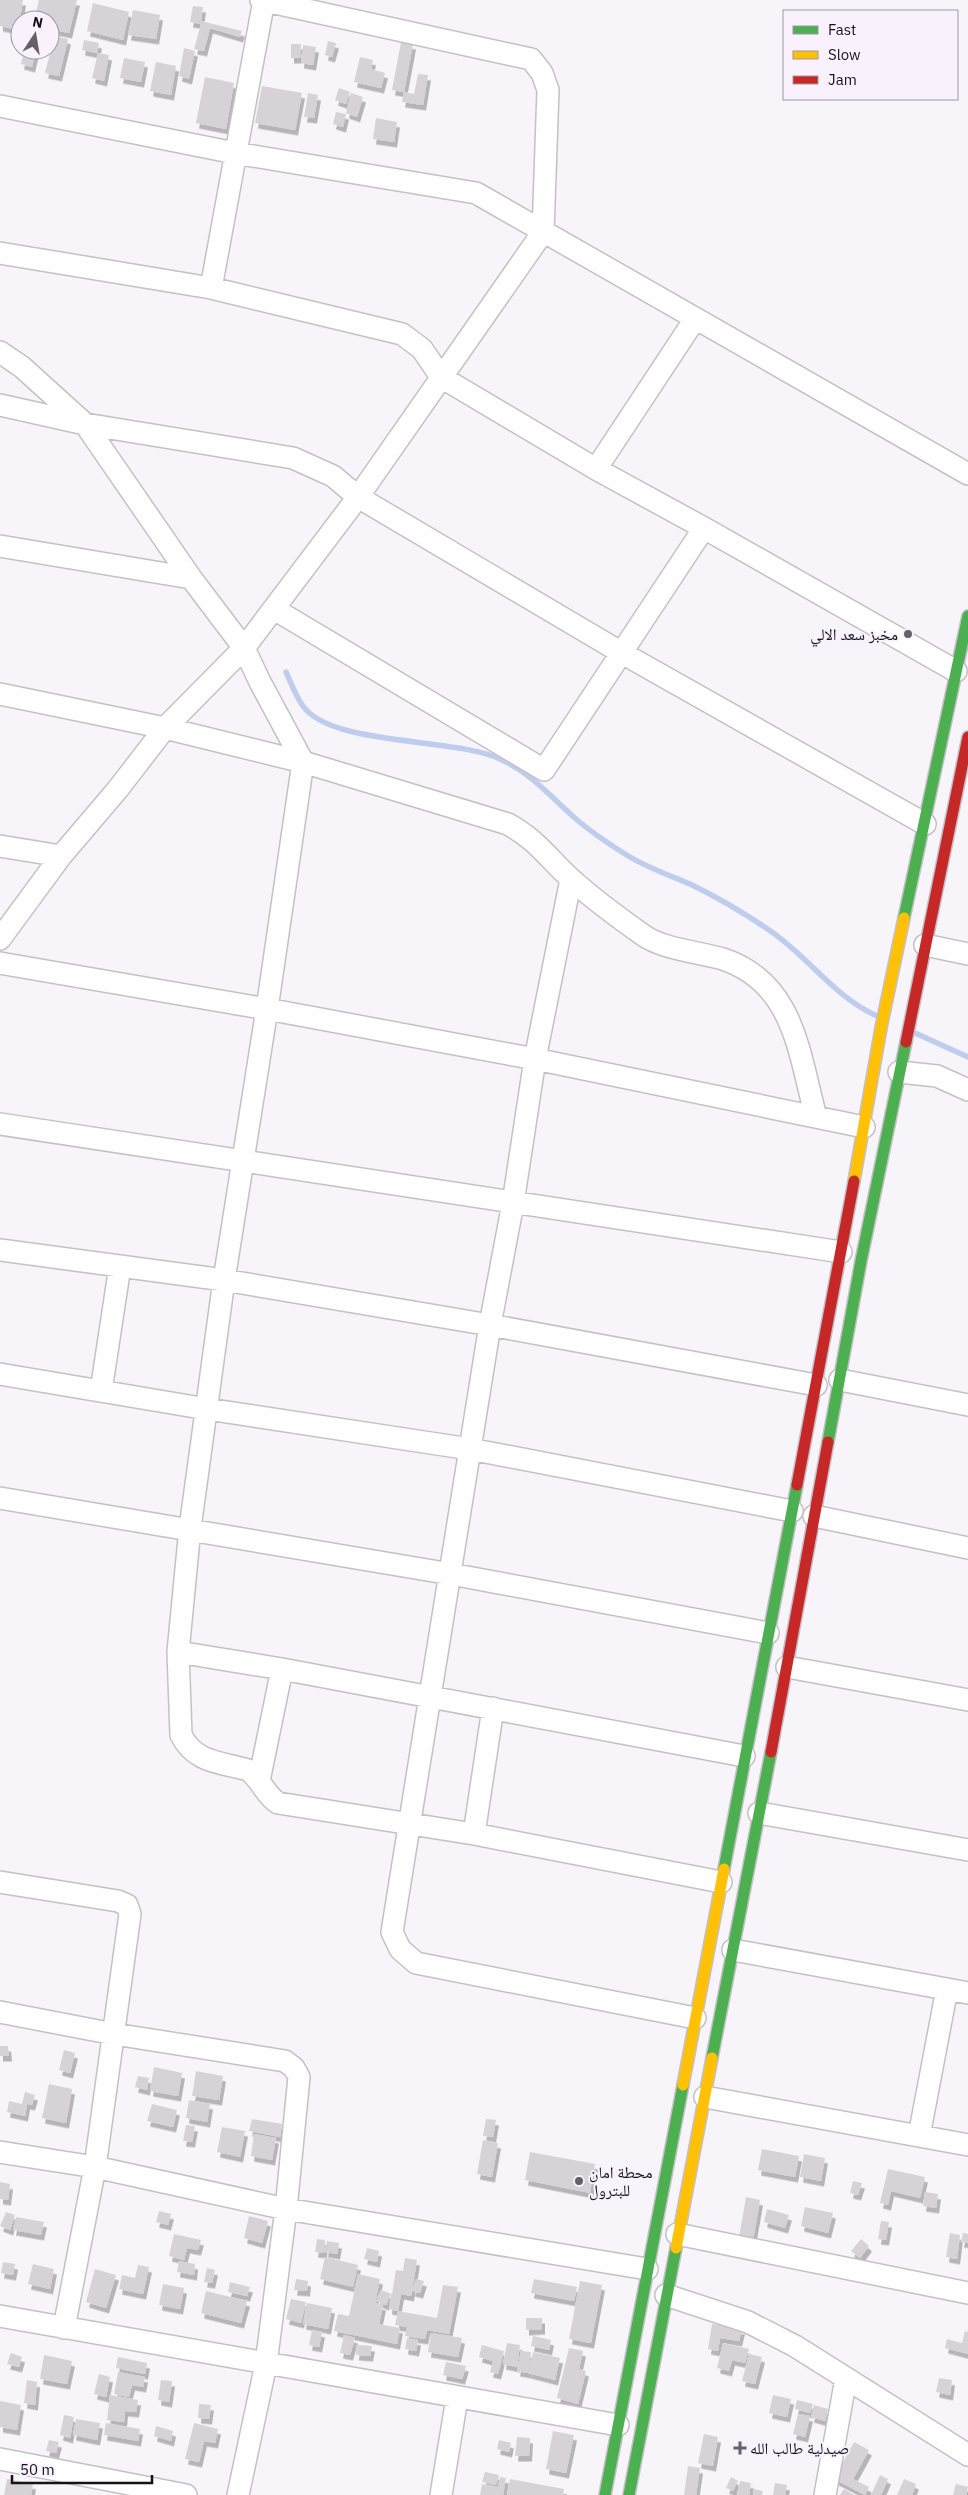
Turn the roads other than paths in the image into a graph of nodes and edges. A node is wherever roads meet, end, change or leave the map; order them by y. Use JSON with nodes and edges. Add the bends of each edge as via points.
{"nodes":[{"id":1,"x":263,"y":0,"type":"edge"},
{"id":2,"x":0,"y":106,"type":"edge"},
{"id":3,"x":235,"y":153,"type":"junction"},
{"id":4,"x":543,"y":232,"type":"junction"},
{"id":5,"x":0,"y":253,"type":"edge"},
{"id":6,"x":211,"y":288,"type":"junction"},
{"id":7,"x":695,"y":319,"type":"junction"},
{"id":8,"x":0,"y":352,"type":"edge"},
{"id":9,"x":441,"y":377,"type":"junction"},
{"id":10,"x":0,"y":405,"type":"edge"},
{"id":11,"x":85,"y":424,"type":"junction"},
{"id":12,"x":596,"y":469,"type":"junction"},
{"id":13,"x":968,"y":474,"type":"edge"},
{"id":14,"x":358,"y":497,"type":"junction"},
{"id":15,"x":704,"y":528,"type":"junction"},
{"id":16,"x":0,"y":546,"type":"edge"},
{"id":17,"x":191,"y":578,"type":"junction"},
{"id":18,"x":274,"y":609,"type":"junction"},
{"id":19,"x":968,"y":616,"type":"edge"},
{"id":20,"x":244,"y":648,"type":"junction"},
{"id":21,"x":622,"y":653,"type":"junction"},
{"id":22,"x":956,"y":671,"type":"junction"},
{"id":23,"x":0,"y":694,"type":"edge"},
{"id":24,"x":165,"y":728,"type":"junction"},
{"id":25,"x":968,"y":738,"type":"edge"},
{"id":26,"x":303,"y":762,"type":"junction"},
{"id":27,"x":961,"y":805,"type":"edge"},
{"id":28,"x":925,"y":824,"type":"junction"},
{"id":29,"x":0,"y":846,"type":"edge"},
{"id":30,"x":61,"y":856,"type":"junction"},
{"id":31,"x":571,"y":879,"type":"junction"},
{"id":32,"x":0,"y":939,"type":"edge"},
{"id":33,"x":925,"y":945,"type":"junction"},
{"id":34,"x":968,"y":954,"type":"edge"},
{"id":35,"x":0,"y":963,"type":"edge"},
{"id":36,"x":267,"y":1009,"type":"junction"},
{"id":37,"x":535,"y":1059,"type":"junction"},
{"id":38,"x":899,"y":1072,"type":"junction"},
{"id":39,"x":968,"y":1090,"type":"edge"},
{"id":40,"x":816,"y":1118,"type":"junction"},
{"id":41,"x":0,"y":1124,"type":"edge"},
{"id":42,"x":864,"y":1127,"type":"junction"},
{"id":43,"x":243,"y":1162,"type":"junction"},
{"id":44,"x":513,"y":1203,"type":"junction"},
{"id":45,"x":0,"y":1250,"type":"edge"},
{"id":46,"x":841,"y":1252,"type":"junction"},
{"id":47,"x":120,"y":1266,"type":"junction"},
{"id":48,"x":224,"y":1280,"type":"junction"},
{"id":49,"x":490,"y":1325,"type":"junction"},
{"id":50,"x":0,"y":1374,"type":"edge"},
{"id":51,"x":840,"y":1380,"type":"junction"},
{"id":52,"x":816,"y":1385,"type":"junction"},
{"id":53,"x":100,"y":1391,"type":"junction"},
{"id":54,"x":968,"y":1405,"type":"edge"},
{"id":55,"x":207,"y":1409,"type":"junction"},
{"id":56,"x":470,"y":1449,"type":"junction"},
{"id":57,"x":0,"y":1498,"type":"edge"},
{"id":58,"x":792,"y":1511,"type":"junction"},
{"id":59,"x":814,"y":1516,"type":"junction"},
{"id":60,"x":190,"y":1528,"type":"junction"},
{"id":61,"x":968,"y":1548,"type":"edge"},
{"id":62,"x":451,"y":1574,"type":"junction"},
{"id":63,"x":768,"y":1633,"type":"junction"},
{"id":64,"x":178,"y":1652,"type":"junction"},
{"id":65,"x":787,"y":1667,"type":"junction"},
{"id":66,"x":282,"y":1669,"type":"junction"},
{"id":67,"x":431,"y":1697,"type":"junction"},
{"id":68,"x":968,"y":1700,"type":"edge"},
{"id":69,"x":493,"y":1708,"type":"junction"},
{"id":70,"x":744,"y":1756,"type":"junction"},
{"id":71,"x":258,"y":1781,"type":"junction"},
{"id":72,"x":759,"y":1813,"type":"junction"},
{"id":73,"x":409,"y":1824,"type":"junction"},
{"id":74,"x":474,"y":1834,"type":"junction"},
{"id":75,"x":968,"y":1850,"type":"edge"},
{"id":76,"x":0,"y":1882,"type":"edge"},
{"id":77,"x":721,"y":1882,"type":"junction"},
{"id":78,"x":733,"y":1950,"type":"junction"},
{"id":79,"x":947,"y":1989,"type":"junction"},
{"id":80,"x":968,"y":1993,"type":"edge"},
{"id":81,"x":0,"y":2012,"type":"edge"},
{"id":82,"x":695,"y":2018,"type":"junction"},
{"id":83,"x":114,"y":2034,"type":"junction"},
{"id":84,"x":705,"y":2097,"type":"junction"},
{"id":85,"x":920,"y":2136,"type":"junction"},
{"id":86,"x":968,"y":2145,"type":"edge"},
{"id":87,"x":0,"y":2152,"type":"edge"},
{"id":88,"x":94,"y":2167,"type":"junction"},
{"id":89,"x":286,"y":2209,"type":"junction"},
{"id":90,"x":677,"y":2234,"type":"junction"},
{"id":91,"x":647,"y":2269,"type":"junction"},
{"id":92,"x":968,"y":2293,"type":"edge"},
{"id":93,"x":666,"y":2296,"type":"junction"},
{"id":94,"x":0,"y":2316,"type":"edge"},
{"id":95,"x":64,"y":2328,"type":"junction"},
{"id":96,"x":266,"y":2364,"type":"junction"},
{"id":97,"x":846,"y":2378,"type":"junction"},
{"id":98,"x":457,"y":2398,"type":"junction"},
{"id":99,"x":618,"y":2425,"type":"junction"},
{"id":100,"x":941,"y":2437,"type":"junction"},
{"id":101,"x":968,"y":2442,"type":"edge"},
{"id":102,"x":968,"y":2455,"type":"edge"},
{"id":103,"x":0,"y":2458,"type":"edge"},
{"id":104,"x":161,"y":2493,"type":"edge"},
{"id":105,"x":186,"y":2495,"type":"edge"},
{"id":106,"x":238,"y":2495,"type":"edge"},
{"id":107,"x":440,"y":2495,"type":"edge"},
{"id":108,"x":605,"y":2495,"type":"edge"},
{"id":109,"x":629,"y":2495,"type":"edge"},
{"id":110,"x":825,"y":2495,"type":"edge"}],
"edges":[{"from":1,"to":3,"type":"street"},
{"from":1,"to":4,"type":"street","via":[[531,59],[542,73],[548,90]]},
{"from":2,"to":3,"type":"street"},
{"from":3,"to":4,"type":"street","via":[[476,193]]},
{"from":3,"to":6,"type":"street"},
{"from":4,"to":7,"type":"street"},
{"from":4,"to":9,"type":"street"},
{"from":5,"to":6,"type":"street"},
{"from":6,"to":9,"type":"street","via":[[402,334],[422,350]]},
{"from":7,"to":12,"type":"street"},
{"from":7,"to":13,"type":"street"},
{"from":8,"to":11,"type":"street","via":[[22,367]]},
{"from":9,"to":12,"type":"street"},
{"from":9,"to":14,"type":"street"},
{"from":10,"to":11,"type":"street"},
{"from":11,"to":14,"type":"street","via":[[293,458],[334,476]]},
{"from":11,"to":17,"type":"street"},
{"from":12,"to":15,"type":"street"},
{"from":14,"to":18,"type":"street"},
{"from":14,"to":21,"type":"street"},
{"from":15,"to":21,"type":"street"},
{"from":15,"to":22,"type":"street"},
{"from":16,"to":17,"type":"street"},
{"from":17,"to":20,"type":"street"},
{"from":18,"to":20,"type":"street"},
{"from":18,"to":21,"type":"street","via":[[544,770]]},
{"from":19,"to":22,"type":"main road"},
{"from":20,"to":24,"type":"street"},
{"from":20,"to":26,"type":"street"},
{"from":21,"to":28,"type":"street"},
{"from":22,"to":28,"type":"main road"},
{"from":23,"to":24,"type":"street"},
{"from":24,"to":26,"type":"street"},
{"from":24,"to":30,"type":"street"},
{"from":25,"to":27,"type":"main road"},
{"from":26,"to":31,"type":"street","via":[[508,824],[529,835]]},
{"from":26,"to":36,"type":"street"},
{"from":27,"to":33,"type":"main road"},
{"from":28,"to":42,"type":"main road","via":[[881,1028]]},
{"from":29,"to":30,"type":"street"},
{"from":30,"to":32,"type":"street"},
{"from":31,"to":37,"type":"street"},
{"from":31,"to":40,"type":"street","via":[[644,936],[661,945],[724,960],[751,973],[769,988],[793,1028]]},
{"from":33,"to":34,"type":"street"},
{"from":33,"to":38,"type":"main road"},
{"from":35,"to":36,"type":"street"},
{"from":36,"to":37,"type":"street"},
{"from":36,"to":43,"type":"street"},
{"from":37,"to":40,"type":"street"},
{"from":37,"to":44,"type":"street"},
{"from":38,"to":39,"type":"street","via":[[937,1076]]},
{"from":38,"to":51,"type":"main road"},
{"from":40,"to":42,"type":"street"},
{"from":41,"to":43,"type":"street"},
{"from":42,"to":46,"type":"main road"},
{"from":43,"to":44,"type":"street"},
{"from":43,"to":48,"type":"street"},
{"from":44,"to":46,"type":"street"},
{"from":44,"to":49,"type":"street"},
{"from":45,"to":47,"type":"street"},
{"from":46,"to":52,"type":"main road"},
{"from":47,"to":48,"type":"street"},
{"from":47,"to":53,"type":"street"},
{"from":48,"to":49,"type":"street"},
{"from":48,"to":55,"type":"street"},
{"from":49,"to":52,"type":"street"},
{"from":49,"to":56,"type":"street"},
{"from":50,"to":53,"type":"street"},
{"from":51,"to":54,"type":"street"},
{"from":51,"to":59,"type":"main road"},
{"from":52,"to":58,"type":"main road"},
{"from":53,"to":55,"type":"street"},
{"from":55,"to":56,"type":"street"},
{"from":55,"to":60,"type":"street"},
{"from":56,"to":58,"type":"street"},
{"from":56,"to":62,"type":"street"},
{"from":57,"to":60,"type":"street"},
{"from":58,"to":63,"type":"main road"},
{"from":59,"to":61,"type":"street"},
{"from":59,"to":65,"type":"main road"},
{"from":60,"to":62,"type":"street"},
{"from":60,"to":64,"type":"street"},
{"from":62,"to":63,"type":"street"},
{"from":62,"to":67,"type":"street"},
{"from":63,"to":70,"type":"main road"},
{"from":64,"to":66,"type":"street"},
{"from":64,"to":71,"type":"street","via":[[181,1735],[187,1746],[196,1755],[248,1770]]},
{"from":65,"to":68,"type":"street"},
{"from":65,"to":72,"type":"main road"},
{"from":66,"to":67,"type":"street"},
{"from":66,"to":71,"type":"street"},
{"from":67,"to":69,"type":"street"},
{"from":67,"to":73,"type":"street"},
{"from":69,"to":70,"type":"street"},
{"from":69,"to":74,"type":"street"},
{"from":70,"to":77,"type":"main road"},
{"from":71,"to":73,"type":"street","via":[[278,1803]]},
{"from":72,"to":75,"type":"street"},
{"from":72,"to":78,"type":"main road"},
{"from":73,"to":74,"type":"street"},
{"from":73,"to":82,"type":"street","via":[[392,1932],[400,1949],[416,1963]]},
{"from":74,"to":77,"type":"street"},
{"from":76,"to":83,"type":"street","via":[[127,1905],[130,1914]]},
{"from":77,"to":82,"type":"main road"},
{"from":78,"to":79,"type":"street"},
{"from":78,"to":84,"type":"main road"},
{"from":79,"to":80,"type":"street"},
{"from":79,"to":85,"type":"street"},
{"from":81,"to":83,"type":"street"},
{"from":82,"to":91,"type":"main road"},
{"from":83,"to":88,"type":"street"},
{"from":83,"to":89,"type":"street","via":[[285,2061],[294,2068],[299,2077]]},
{"from":84,"to":85,"type":"street"},
{"from":84,"to":90,"type":"main road"},
{"from":85,"to":86,"type":"street"},
{"from":87,"to":88,"type":"street"},
{"from":88,"to":89,"type":"street"},
{"from":88,"to":95,"type":"street"},
{"from":89,"to":91,"type":"street"},
{"from":89,"to":96,"type":"street"},
{"from":90,"to":92,"type":"street"},
{"from":90,"to":93,"type":"main road"},
{"from":91,"to":99,"type":"main road"},
{"from":93,"to":97,"type":"street","via":[[748,2322]]},
{"from":93,"to":109,"type":"main road"},
{"from":94,"to":95,"type":"street"},
{"from":95,"to":96,"type":"street"},
{"from":96,"to":98,"type":"street"},
{"from":96,"to":106,"type":"street"},
{"from":97,"to":100,"type":"street"},
{"from":97,"to":110,"type":"street"},
{"from":98,"to":99,"type":"street"},
{"from":98,"to":107,"type":"street"},
{"from":99,"to":108,"type":"main road"},
{"from":100,"to":101,"type":"street"},
{"from":100,"to":102,"type":"street"},
{"from":103,"to":104,"type":"street"},
{"from":104,"to":105,"type":"street"}]}
